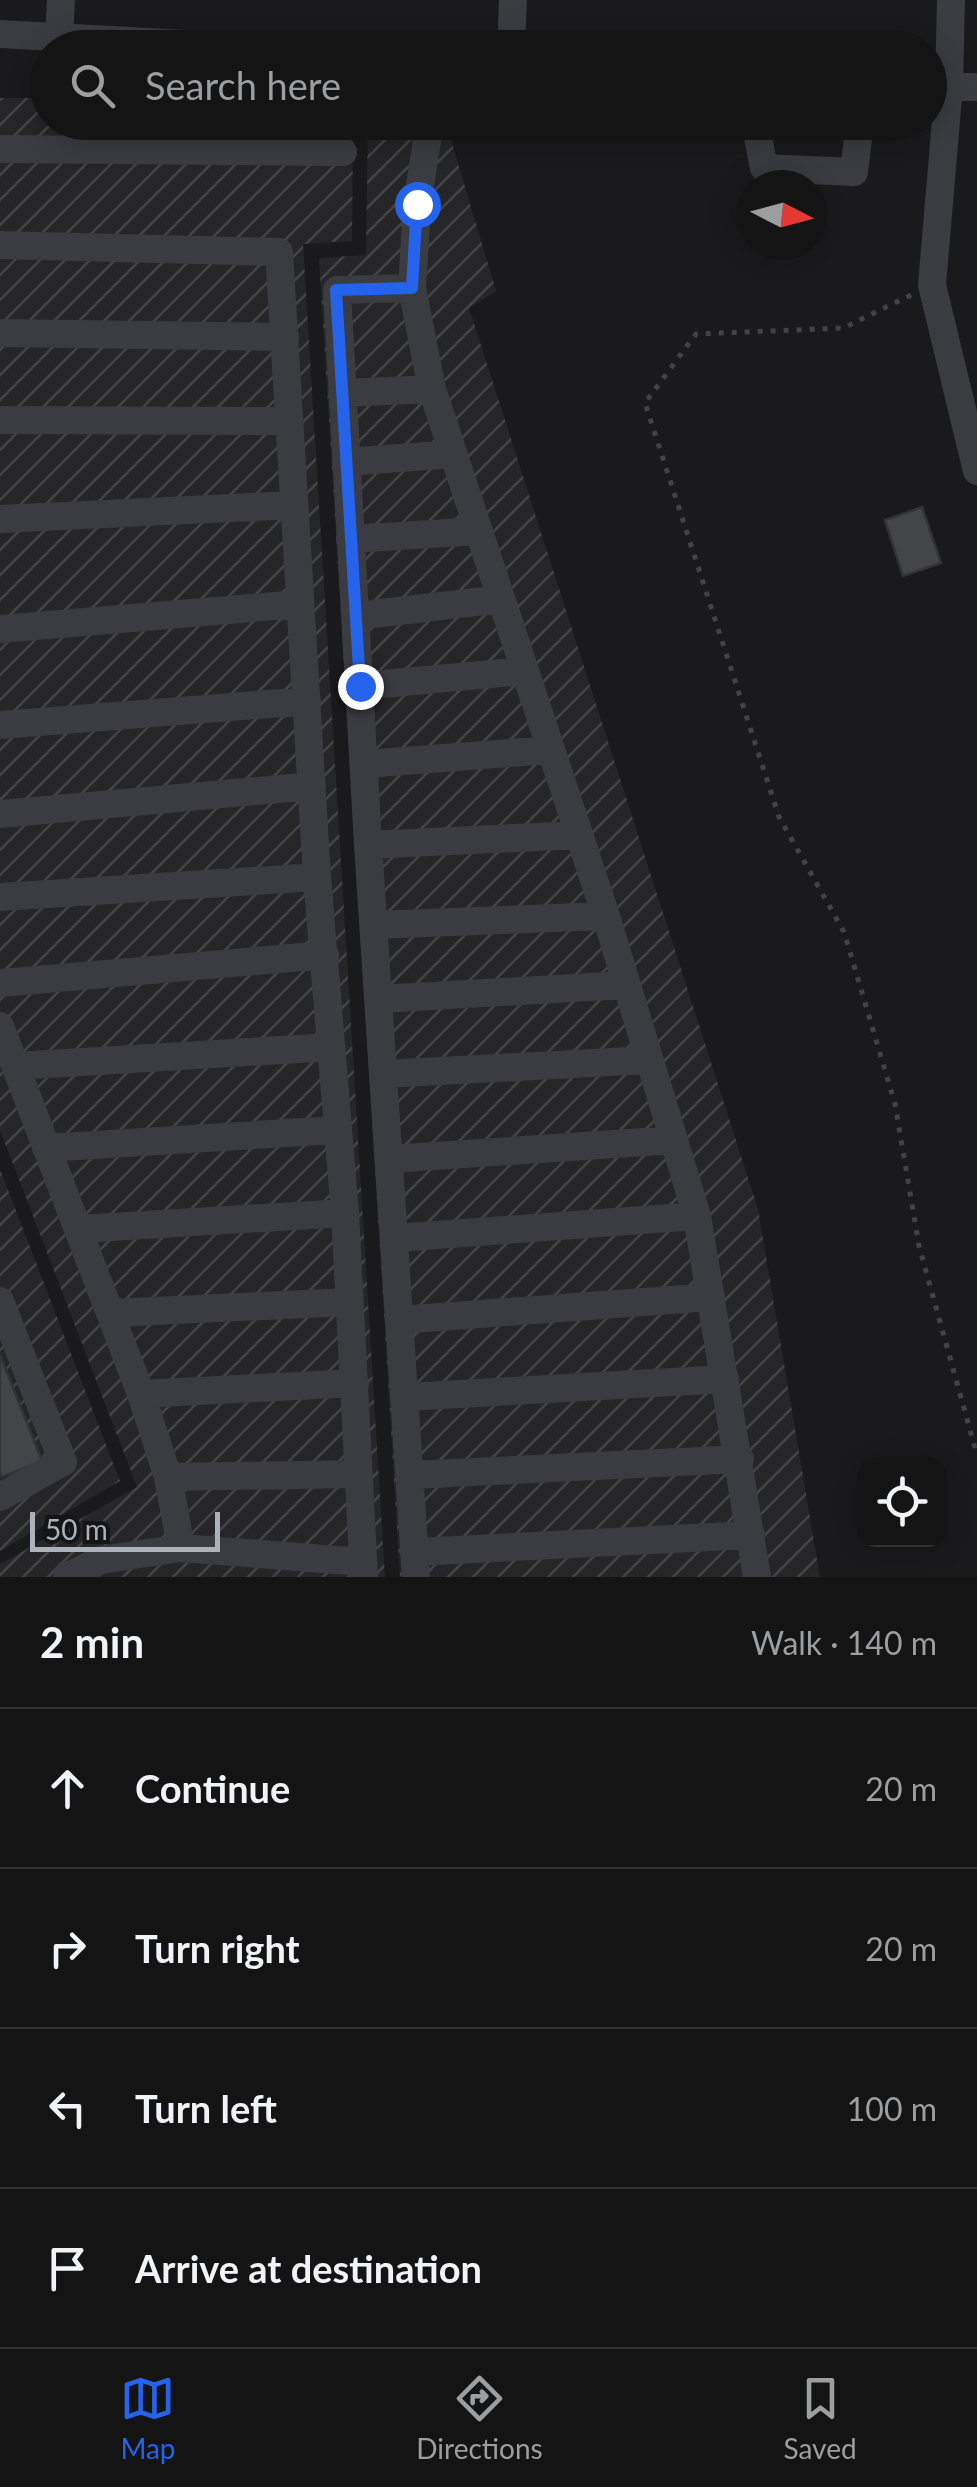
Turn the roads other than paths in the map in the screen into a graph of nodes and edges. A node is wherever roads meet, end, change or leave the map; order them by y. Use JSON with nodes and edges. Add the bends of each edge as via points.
{"nodes":[{"id":1,"x":61,"y":0,"type":"edge"},
{"id":2,"x":513,"y":0,"type":"edge"},
{"id":3,"x":951,"y":0,"type":"edge"},
{"id":4,"x":59,"y":30,"type":"edge"},
{"id":5,"x":512,"y":30,"type":"edge"},
{"id":6,"x":0,"y":34,"type":"edge"},
{"id":7,"x":30,"y":36,"type":"edge"},
{"id":8,"x":952,"y":85,"type":"edge"},
{"id":9,"x":947,"y":135,"type":"edge"},
{"id":10,"x":427,"y":140,"type":"edge"},
{"id":11,"x":759,"y":140,"type":"edge"},
{"id":12,"x":858,"y":140,"type":"edge"},
{"id":13,"x":946,"y":140,"type":"edge"},
{"id":14,"x":0,"y":148,"type":"edge"},
{"id":15,"x":343,"y":152,"type":"dead end"},
{"id":16,"x":0,"y":245,"type":"edge"},
{"id":17,"x":412,"y":288,"type":"junction"},
{"id":18,"x":0,"y":333,"type":"edge"},
{"id":19,"x":285,"y":337,"type":"junction"},
{"id":20,"x":432,"y":389,"type":"junction"},
{"id":21,"x":342,"y":393,"type":"junction"},
{"id":22,"x":0,"y":420,"type":"edge"},
{"id":23,"x":288,"y":421,"type":"junction"},
{"id":24,"x":453,"y":454,"type":"junction"},
{"id":25,"x":346,"y":462,"type":"junction"},
{"id":26,"x":977,"y":471,"type":"edge"},
{"id":27,"x":294,"y":505,"type":"junction"},
{"id":28,"x":0,"y":520,"type":"edge"},
{"id":29,"x":479,"y":532,"type":"junction"},
{"id":30,"x":350,"y":540,"type":"junction"},
{"id":31,"x":501,"y":600,"type":"junction"},
{"id":32,"x":299,"y":604,"type":"junction"},
{"id":33,"x":356,"y":616,"type":"junction"},
{"id":34,"x":0,"y":629,"type":"edge"},
{"id":35,"x":524,"y":671,"type":"junction"},
{"id":36,"x":360,"y":686,"type":"junction"},
{"id":37,"x":306,"y":702,"type":"junction"},
{"id":38,"x":0,"y":725,"type":"edge"},
{"id":39,"x":550,"y":750,"type":"junction"},
{"id":40,"x":364,"y":764,"type":"junction"},
{"id":41,"x":312,"y":786,"type":"junction"},
{"id":42,"x":0,"y":814,"type":"edge"},
{"id":43,"x":579,"y":835,"type":"junction"},
{"id":44,"x":368,"y":845,"type":"junction"},
{"id":45,"x":317,"y":877,"type":"junction"},
{"id":46,"x":0,"y":896,"type":"edge"},
{"id":47,"x":606,"y":916,"type":"junction"},
{"id":48,"x":374,"y":924,"type":"junction"},
{"id":49,"x":325,"y":955,"type":"junction"},
{"id":50,"x":0,"y":983,"type":"edge"},
{"id":51,"x":625,"y":985,"type":"junction"},
{"id":52,"x":380,"y":999,"type":"junction"},
{"id":53,"x":0,"y":1026,"type":"edge"},
{"id":54,"x":331,"y":1047,"type":"junction"},
{"id":55,"x":648,"y":1060,"type":"junction"},
{"id":56,"x":16,"y":1066,"type":"junction"},
{"id":57,"x":384,"y":1074,"type":"junction"},
{"id":58,"x":336,"y":1130,"type":"junction"},
{"id":59,"x":674,"y":1140,"type":"junction"},
{"id":60,"x":46,"y":1148,"type":"junction"},
{"id":61,"x":390,"y":1159,"type":"junction"},
{"id":62,"x":345,"y":1213,"type":"junction"},
{"id":63,"x":697,"y":1216,"type":"junction"},
{"id":64,"x":78,"y":1228,"type":"junction"},
{"id":65,"x":395,"y":1238,"type":"junction"},
{"id":66,"x":711,"y":1297,"type":"junction"},
{"id":67,"x":0,"y":1301,"type":"edge"},
{"id":68,"x":349,"y":1302,"type":"junction"},
{"id":69,"x":110,"y":1313,"type":"junction"},
{"id":70,"x":400,"y":1320,"type":"junction"},
{"id":71,"x":725,"y":1379,"type":"junction"},
{"id":72,"x":355,"y":1383,"type":"junction"},
{"id":73,"x":140,"y":1394,"type":"junction"},
{"id":74,"x":406,"y":1397,"type":"junction"},
{"id":75,"x":740,"y":1460,"type":"junction"},
{"id":76,"x":358,"y":1474,"type":"junction"},
{"id":77,"x":411,"y":1475,"type":"junction"},
{"id":78,"x":168,"y":1477,"type":"junction"},
{"id":79,"x":0,"y":1497,"type":"edge"},
{"id":80,"x":751,"y":1536,"type":"junction"},
{"id":81,"x":181,"y":1548,"type":"junction"},
{"id":82,"x":415,"y":1564,"type":"edge"},
{"id":83,"x":363,"y":1570,"type":"edge"},
{"id":84,"x":67,"y":1577,"type":"edge"},
{"id":85,"x":758,"y":1577,"type":"edge"}],
"edges":[{"from":1,"to":4,"type":"street"},
{"from":2,"to":5,"type":"street"},
{"from":3,"to":8,"type":"street"},
{"from":6,"to":7,"type":"street"},
{"from":8,"to":9,"type":"street"},
{"from":10,"to":17,"type":"street"},
{"from":11,"to":12,"type":"street","via":[[764,168],[854,172]]},
{"from":13,"to":26,"type":"street","via":[[932,285]]},
{"from":14,"to":15,"type":"street"},
{"from":16,"to":19,"type":"street","via":[[279,252]]},
{"from":17,"to":20,"type":"street"},
{"from":17,"to":21,"type":"street","via":[[336,290]]},
{"from":18,"to":19,"type":"street"},
{"from":19,"to":23,"type":"street"},
{"from":20,"to":21,"type":"street"},
{"from":20,"to":24,"type":"street"},
{"from":21,"to":25,"type":"street"},
{"from":22,"to":23,"type":"street"},
{"from":23,"to":27,"type":"street"},
{"from":24,"to":25,"type":"street"},
{"from":24,"to":29,"type":"street"},
{"from":25,"to":30,"type":"street"},
{"from":27,"to":28,"type":"street"},
{"from":27,"to":32,"type":"street"},
{"from":29,"to":30,"type":"street"},
{"from":29,"to":31,"type":"street"},
{"from":30,"to":33,"type":"street"},
{"from":31,"to":33,"type":"street"},
{"from":31,"to":35,"type":"street"},
{"from":32,"to":34,"type":"street"},
{"from":32,"to":37,"type":"street"},
{"from":33,"to":36,"type":"street"},
{"from":35,"to":36,"type":"street"},
{"from":35,"to":39,"type":"street"},
{"from":36,"to":40,"type":"street"},
{"from":37,"to":38,"type":"street"},
{"from":37,"to":41,"type":"street"},
{"from":39,"to":40,"type":"street"},
{"from":39,"to":43,"type":"street"},
{"from":40,"to":44,"type":"street"},
{"from":41,"to":42,"type":"street"},
{"from":41,"to":45,"type":"street"},
{"from":43,"to":44,"type":"street"},
{"from":43,"to":47,"type":"street"},
{"from":44,"to":48,"type":"street"},
{"from":45,"to":46,"type":"street"},
{"from":45,"to":49,"type":"street"},
{"from":47,"to":48,"type":"street"},
{"from":47,"to":51,"type":"street"},
{"from":48,"to":52,"type":"street"},
{"from":49,"to":50,"type":"street"},
{"from":49,"to":54,"type":"street"},
{"from":51,"to":52,"type":"street"},
{"from":51,"to":55,"type":"street"},
{"from":52,"to":57,"type":"street"},
{"from":53,"to":56,"type":"street"},
{"from":54,"to":56,"type":"street"},
{"from":54,"to":58,"type":"street"},
{"from":55,"to":57,"type":"street"},
{"from":55,"to":59,"type":"street"},
{"from":56,"to":60,"type":"street"},
{"from":57,"to":61,"type":"street"},
{"from":58,"to":60,"type":"street"},
{"from":58,"to":62,"type":"street"},
{"from":59,"to":61,"type":"street"},
{"from":59,"to":63,"type":"street"},
{"from":60,"to":64,"type":"street"},
{"from":61,"to":65,"type":"street"},
{"from":62,"to":64,"type":"street"},
{"from":62,"to":68,"type":"street"},
{"from":63,"to":65,"type":"street"},
{"from":63,"to":66,"type":"street"},
{"from":64,"to":69,"type":"street"},
{"from":65,"to":70,"type":"street"},
{"from":66,"to":70,"type":"street"},
{"from":66,"to":71,"type":"street"},
{"from":67,"to":79,"type":"street","via":[[64,1462]]},
{"from":68,"to":69,"type":"street"},
{"from":68,"to":72,"type":"street"},
{"from":69,"to":73,"type":"street"},
{"from":70,"to":74,"type":"street"},
{"from":71,"to":74,"type":"street"},
{"from":71,"to":75,"type":"street"},
{"from":72,"to":73,"type":"street"},
{"from":72,"to":76,"type":"street"},
{"from":73,"to":78,"type":"street"},
{"from":74,"to":77,"type":"street"},
{"from":75,"to":77,"type":"street"},
{"from":75,"to":80,"type":"street"},
{"from":76,"to":78,"type":"street"},
{"from":76,"to":83,"type":"street"},
{"from":77,"to":82,"type":"street"},
{"from":78,"to":81,"type":"street"},
{"from":80,"to":82,"type":"street"},
{"from":80,"to":85,"type":"street"},
{"from":81,"to":83,"type":"street"},
{"from":81,"to":84,"type":"street","via":[[100,1560]]}]}
